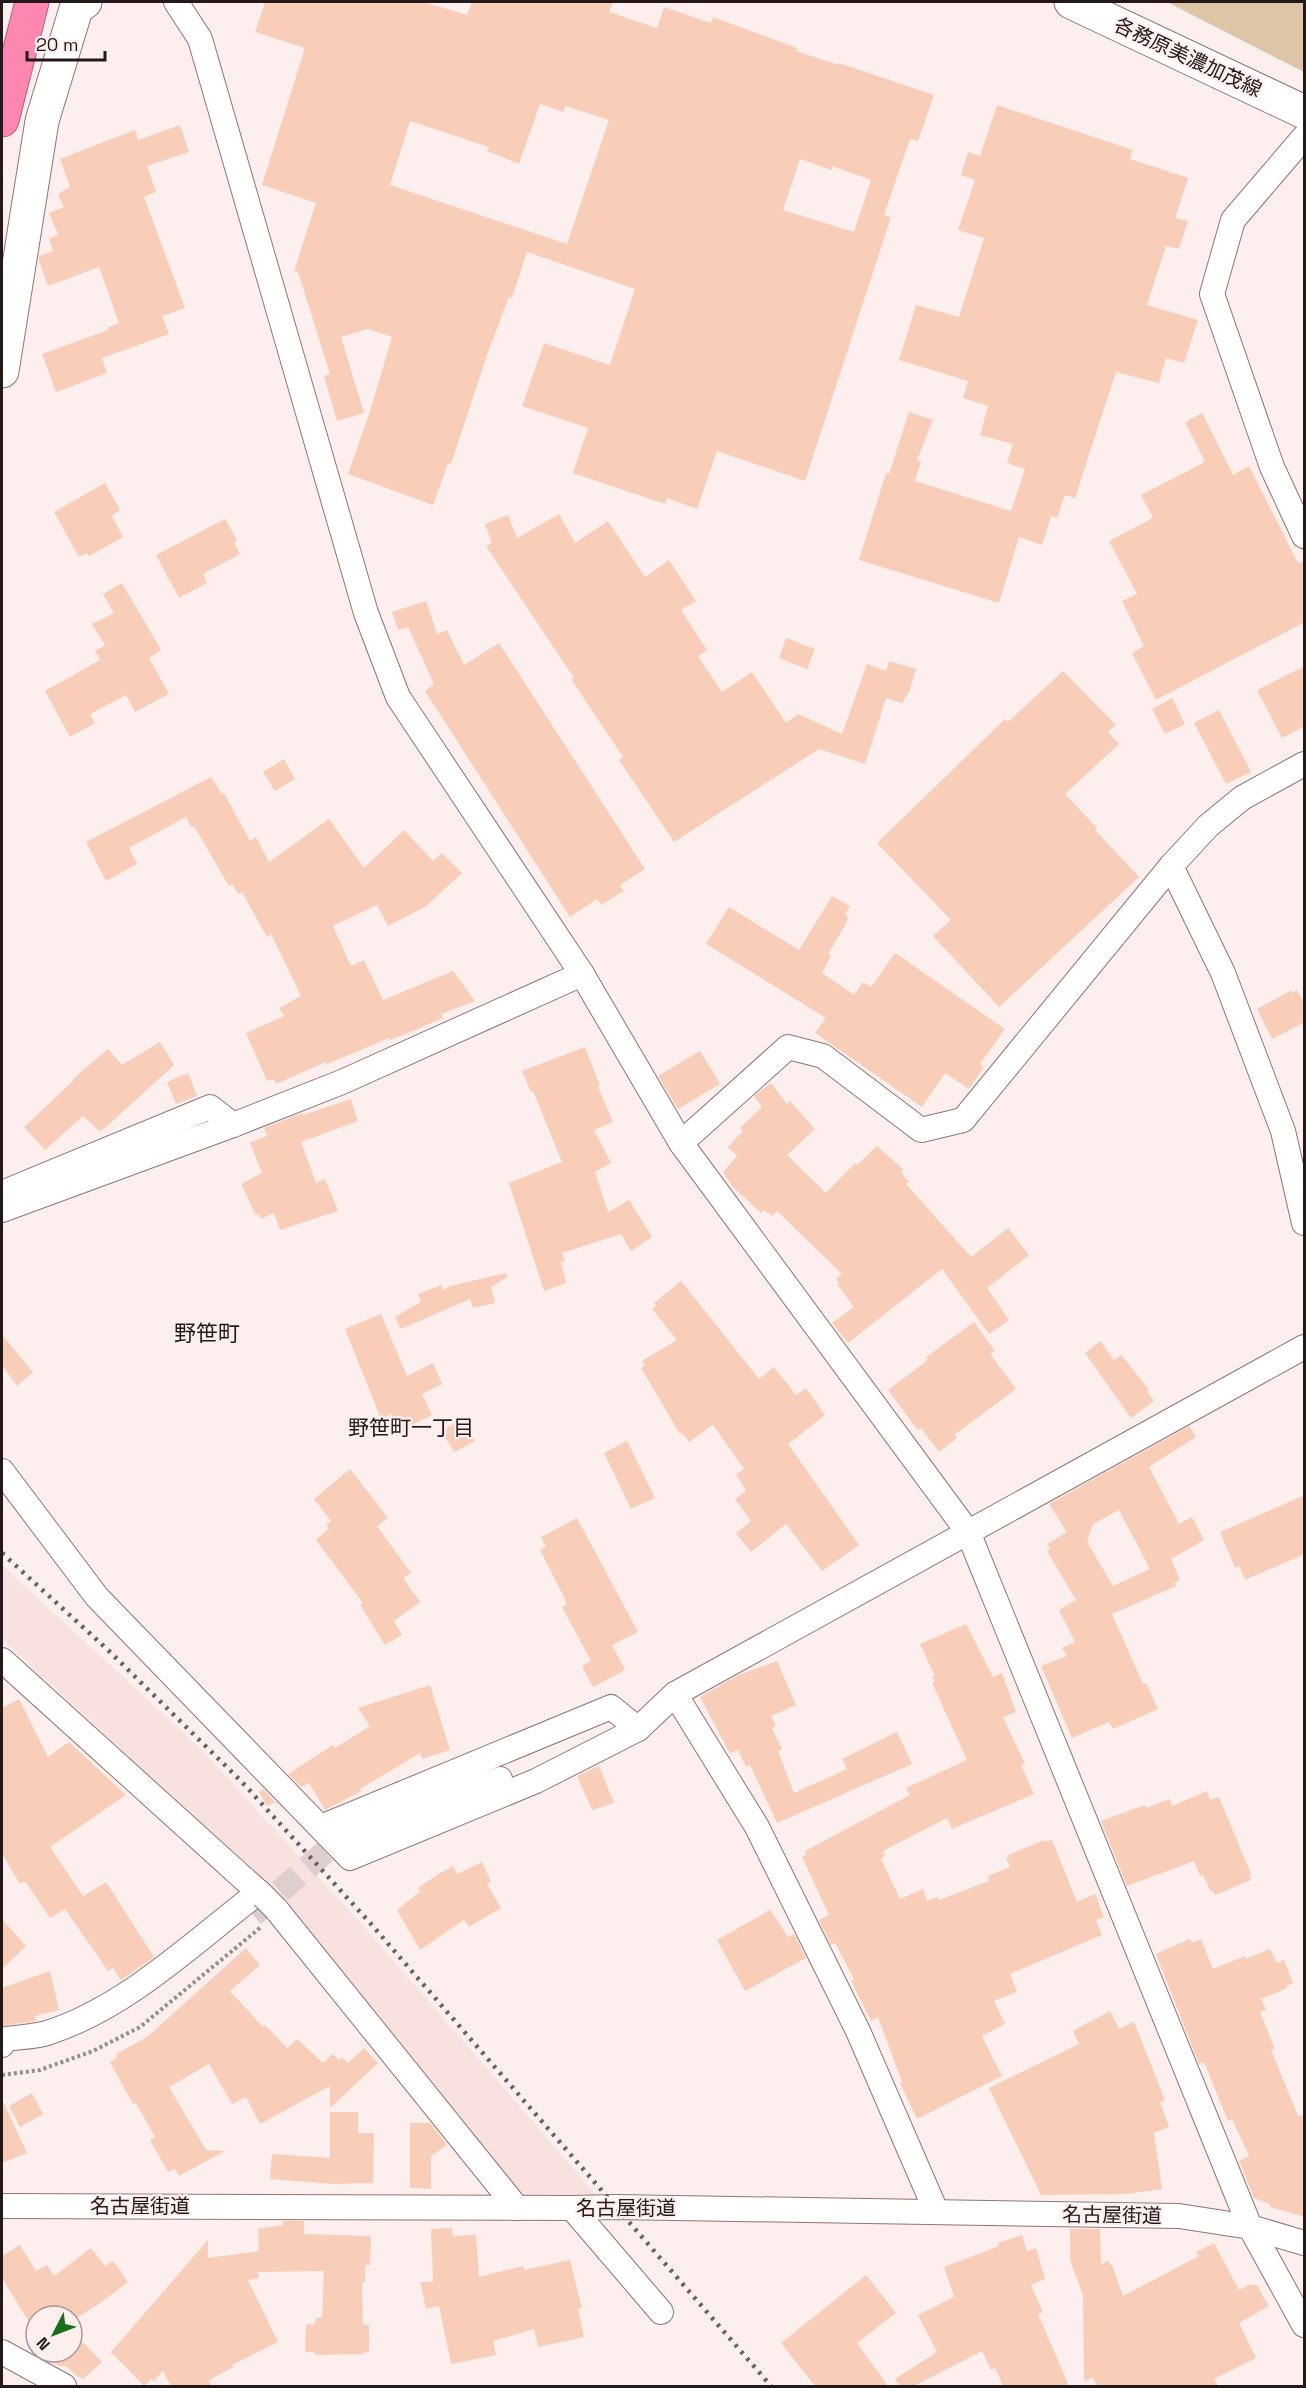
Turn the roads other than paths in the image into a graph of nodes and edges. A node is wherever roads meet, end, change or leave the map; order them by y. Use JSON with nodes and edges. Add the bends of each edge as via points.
{"nodes":[{"id":1,"x":32,"y":2,"type":"edge"},
{"id":2,"x":85,"y":2,"type":"edge"},
{"id":3,"x":176,"y":2,"type":"edge"},
{"id":4,"x":1071,"y":2,"type":"edge"},
{"id":5,"x":1305,"y":112,"type":"edge"},
{"id":6,"x":2,"y":120,"type":"edge"},
{"id":7,"x":1305,"y":137,"type":"edge"},
{"id":8,"x":2,"y":371,"type":"edge"},
{"id":9,"x":1305,"y":536,"type":"edge"},
{"id":10,"x":1305,"y":764,"type":"edge"},
{"id":11,"x":1171,"y":867,"type":"junction"},
{"id":12,"x":582,"y":974,"type":"junction"},
{"id":13,"x":233,"y":1125,"type":"junction"},
{"id":14,"x":681,"y":1143,"type":"junction"},
{"id":15,"x":2,"y":1193,"type":"edge"},
{"id":16,"x":2,"y":1210,"type":"edge"},
{"id":17,"x":1305,"y":1223,"type":"edge"},
{"id":18,"x":1305,"y":1347,"type":"edge"},
{"id":19,"x":2,"y":1471,"type":"edge"},
{"id":20,"x":968,"y":1532,"type":"junction"},
{"id":21,"x":2,"y":1660,"type":"edge"},
{"id":22,"x":675,"y":1694,"type":"junction"},
{"id":23,"x":638,"y":1729,"type":"junction"},
{"id":24,"x":331,"y":1832,"type":"junction"},
{"id":25,"x":262,"y":1903,"type":"junction"},
{"id":26,"x":2,"y":2045,"type":"edge"},
{"id":27,"x":2,"y":2060,"type":"edge"},
{"id":28,"x":2,"y":2206,"type":"edge"},
{"id":29,"x":517,"y":2208,"type":"junction"},
{"id":30,"x":572,"y":2208,"type":"junction"},
{"id":31,"x":936,"y":2211,"type":"junction"},
{"id":32,"x":1250,"y":2227,"type":"junction"},
{"id":33,"x":1305,"y":2243,"type":"edge"},
{"id":34,"x":661,"y":2312,"type":"dead end"},
{"id":35,"x":1305,"y":2325,"type":"edge"},
{"id":36,"x":2,"y":2352,"type":"edge"},
{"id":37,"x":64,"y":2386,"type":"edge"}],
"edges":[{"from":1,"to":6,"type":"highway"},
{"from":2,"to":8,"type":"street","via":[[76,9],[42,121]]},
{"from":3,"to":12,"type":"street","via":[[200,39],[366,613],[398,697]]},
{"from":4,"to":5,"type":"street","name":"各務原美濃加茂線"},
{"from":7,"to":9,"type":"street","via":[[1233,220],[1212,294],[1272,467]]},
{"from":10,"to":11,"type":"street","via":[[1242,798],[1208,826]]},
{"from":11,"to":14,"type":"street","via":[[963,1120],[921,1130],[823,1056],[788,1047]]},
{"from":11,"to":17,"type":"street","via":[[1223,973],[1279,1120]]},
{"from":12,"to":13,"type":"street","via":[[342,1082]]},
{"from":12,"to":14,"type":"street"},
{"from":13,"to":15,"type":"street","via":[[210,1107]]},
{"from":13,"to":16,"type":"street"},
{"from":14,"to":20,"type":"street"},
{"from":18,"to":20,"type":"street"},
{"from":19,"to":24,"type":"street","via":[[97,1597]]},
{"from":20,"to":22,"type":"street"},
{"from":20,"to":32,"type":"street"},
{"from":21,"to":25,"type":"street"},
{"from":22,"to":23,"type":"street"},
{"from":22,"to":31,"type":"street","via":[[757,1827],[858,2031]]},
{"from":23,"to":24,"type":"street","via":[[611,1707]]},
{"from":23,"to":24,"type":"street","via":[[536,1781],[350,1858]]},
{"from":25,"to":26,"type":"street","via":[[92,2015],[45,2033],[6,2039]]},
{"from":25,"to":27,"type":"street","via":[[134,2004],[91,2029]]},
{"from":25,"to":29,"type":"street"},
{"from":28,"to":29,"type":"street","name":"名古屋街道"},
{"from":29,"to":30,"type":"street","name":"名古屋街道"},
{"from":30,"to":31,"type":"street","name":"名古屋街道"},
{"from":30,"to":34,"type":"street"},
{"from":31,"to":32,"type":"street","name":"名古屋街道","via":[[1179,2217]]},
{"from":32,"to":33,"type":"street","name":"名古屋街道"},
{"from":32,"to":35,"type":"street"},
{"from":36,"to":37,"type":"street"}]}
